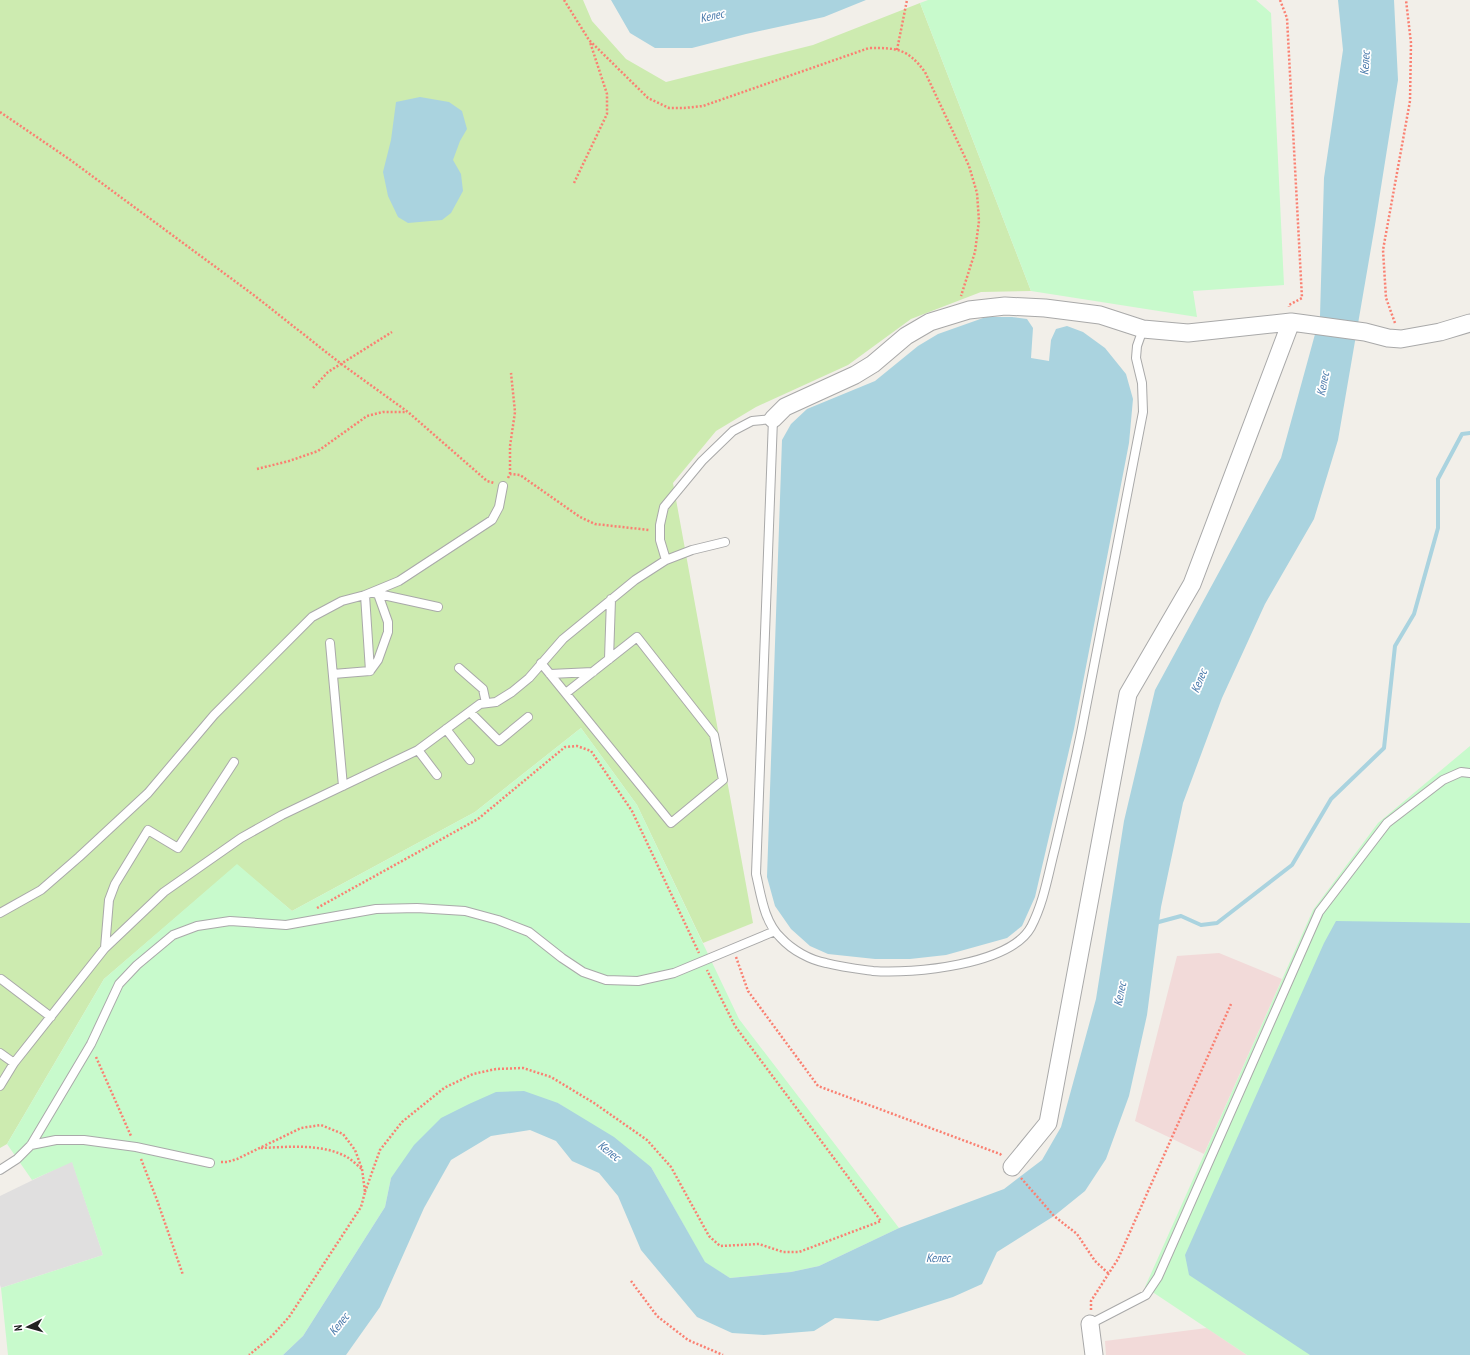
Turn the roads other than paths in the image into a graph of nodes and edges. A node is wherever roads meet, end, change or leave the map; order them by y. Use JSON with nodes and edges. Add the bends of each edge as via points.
{"nodes":[{"id":1,"x":1291,"y":322,"type":"junction"},
{"id":2,"x":1470,"y":323,"type":"edge"},
{"id":3,"x":1143,"y":329,"type":"junction"},
{"id":4,"x":773,"y":419,"type":"junction"},
{"id":5,"x":503,"y":486,"type":"road end"},
{"id":6,"x":725,"y":542,"type":"dead end"},
{"id":7,"x":666,"y":560,"type":"junction"},
{"id":8,"x":371,"y":594,"type":"junction"},
{"id":9,"x":611,"y":599,"type":"junction"},
{"id":10,"x":438,"y":607,"type":"dead end"},
{"id":11,"x":330,"y":643,"type":"dead end"},
{"id":12,"x":609,"y":659,"type":"junction"},
{"id":13,"x":541,"y":663,"type":"junction"},
{"id":14,"x":459,"y":668,"type":"dead end"},
{"id":15,"x":370,"y":670,"type":"junction"},
{"id":16,"x":593,"y":672,"type":"junction"},
{"id":17,"x":333,"y":674,"type":"junction"},
{"id":18,"x":550,"y":674,"type":"junction"},
{"id":19,"x":566,"y":693,"type":"junction"},
{"id":20,"x":486,"y":703,"type":"junction"},
{"id":21,"x":470,"y":712,"type":"junction"},
{"id":22,"x":528,"y":717,"type":"dead end"},
{"id":23,"x":446,"y":729,"type":"junction"},
{"id":24,"x":418,"y":750,"type":"junction"},
{"id":25,"x":470,"y":760,"type":"dead end"},
{"id":26,"x":234,"y":762,"type":"dead end"},
{"id":27,"x":1470,"y":773,"type":"edge"},
{"id":28,"x":437,"y":775,"type":"dead end"},
{"id":29,"x":343,"y":786,"type":"junction"},
{"id":30,"x":0,"y":913,"type":"edge"},
{"id":31,"x":776,"y":931,"type":"junction"},
{"id":32,"x":105,"y":948,"type":"junction"},
{"id":33,"x":0,"y":979,"type":"edge"},
{"id":34,"x":50,"y":1017,"type":"junction"},
{"id":35,"x":0,"y":1053,"type":"edge"},
{"id":36,"x":14,"y":1063,"type":"junction"},
{"id":37,"x":0,"y":1086,"type":"edge"},
{"id":38,"x":31,"y":1145,"type":"junction"},
{"id":39,"x":210,"y":1163,"type":"road end"},
{"id":40,"x":1012,"y":1168,"type":"road end"},
{"id":41,"x":0,"y":1170,"type":"edge"},
{"id":42,"x":1090,"y":1324,"type":"joint"},
{"id":43,"x":1094,"y":1355,"type":"edge"}],
"edges":[{"from":1,"to":2,"type":"street","via":[[1401,339]]},
{"from":1,"to":3,"type":"street","via":[[1188,333]]},
{"from":1,"to":40,"type":"street","via":[[1192,584],[1128,694],[1048,1123]]},
{"from":3,"to":4,"type":"street","via":[[1100,315],[1045,308],[1005,306],[969,310],[924,325],[906,336],[873,364],[785,407]]},
{"from":3,"to":31,"type":"lane","via":[[1136,358],[1142,383],[1143,412],[1073,774],[1041,905],[1029,929],[1018,942],[1002,952],[967,963],[925,970],[874,971],[825,963],[802,954],[780,938]]},
{"from":4,"to":7,"type":"lane","via":[[752,421],[733,431],[702,461],[664,507],[660,540]]},
{"from":4,"to":31,"type":"lane","via":[[756,874],[770,922]]},
{"from":5,"to":8,"type":"lane","via":[[499,506],[492,520],[399,581]]},
{"from":6,"to":7,"type":"lane"},
{"from":7,"to":9,"type":"lane"},
{"from":8,"to":10,"type":"lane"},
{"from":8,"to":15,"type":"lane"},
{"from":8,"to":15,"type":"lane","via":[[388,622],[388,632],[378,660]]},
{"from":8,"to":30,"type":"lane","via":[[342,600],[312,617],[214,715],[148,793],[41,890]]},
{"from":9,"to":12,"type":"lane"},
{"from":9,"to":13,"type":"lane","via":[[563,639]]},
{"from":11,"to":17,"type":"lane"},
{"from":12,"to":16,"type":"lane"},
{"from":12,"to":19,"type":"lane","via":[[637,637],[714,735],[723,780],[671,823]]},
{"from":13,"to":18,"type":"lane"},
{"from":13,"to":20,"type":"lane","via":[[529,678],[512,692],[496,702]]},
{"from":14,"to":20,"type":"lane","via":[[483,689]]},
{"from":15,"to":17,"type":"lane"},
{"from":16,"to":18,"type":"lane"},
{"from":16,"to":19,"type":"lane"},
{"from":17,"to":29,"type":"lane"},
{"from":18,"to":19,"type":"lane"},
{"from":20,"to":21,"type":"lane","via":[[480,704]]},
{"from":21,"to":22,"type":"lane","via":[[499,741]]},
{"from":21,"to":23,"type":"lane"},
{"from":23,"to":24,"type":"lane"},
{"from":23,"to":25,"type":"lane"},
{"from":24,"to":28,"type":"lane"},
{"from":24,"to":29,"type":"lane"},
{"from":26,"to":32,"type":"lane","via":[[178,848],[148,830],[115,884],[109,900]]},
{"from":27,"to":42,"type":"lane","via":[[1461,772],[1442,780],[1387,823],[1319,912],[1158,1277],[1146,1295]]},
{"from":29,"to":32,"type":"lane","via":[[241,838],[164,892]]},
{"from":31,"to":38,"type":"lane","via":[[674,972],[638,981],[606,980],[583,972],[529,932],[465,911],[376,909],[286,924],[230,921],[197,926],[174,935],[137,965],[119,984],[91,1044]]},
{"from":32,"to":34,"type":"lane"},
{"from":33,"to":34,"type":"lane"},
{"from":34,"to":36,"type":"lane"},
{"from":35,"to":36,"type":"lane"},
{"from":36,"to":37,"type":"lane"},
{"from":38,"to":39,"type":"lane","via":[[56,1140],[84,1140],[136,1147]]},
{"from":38,"to":41,"type":"lane"},
{"from":42,"to":43,"type":"street"}]}
